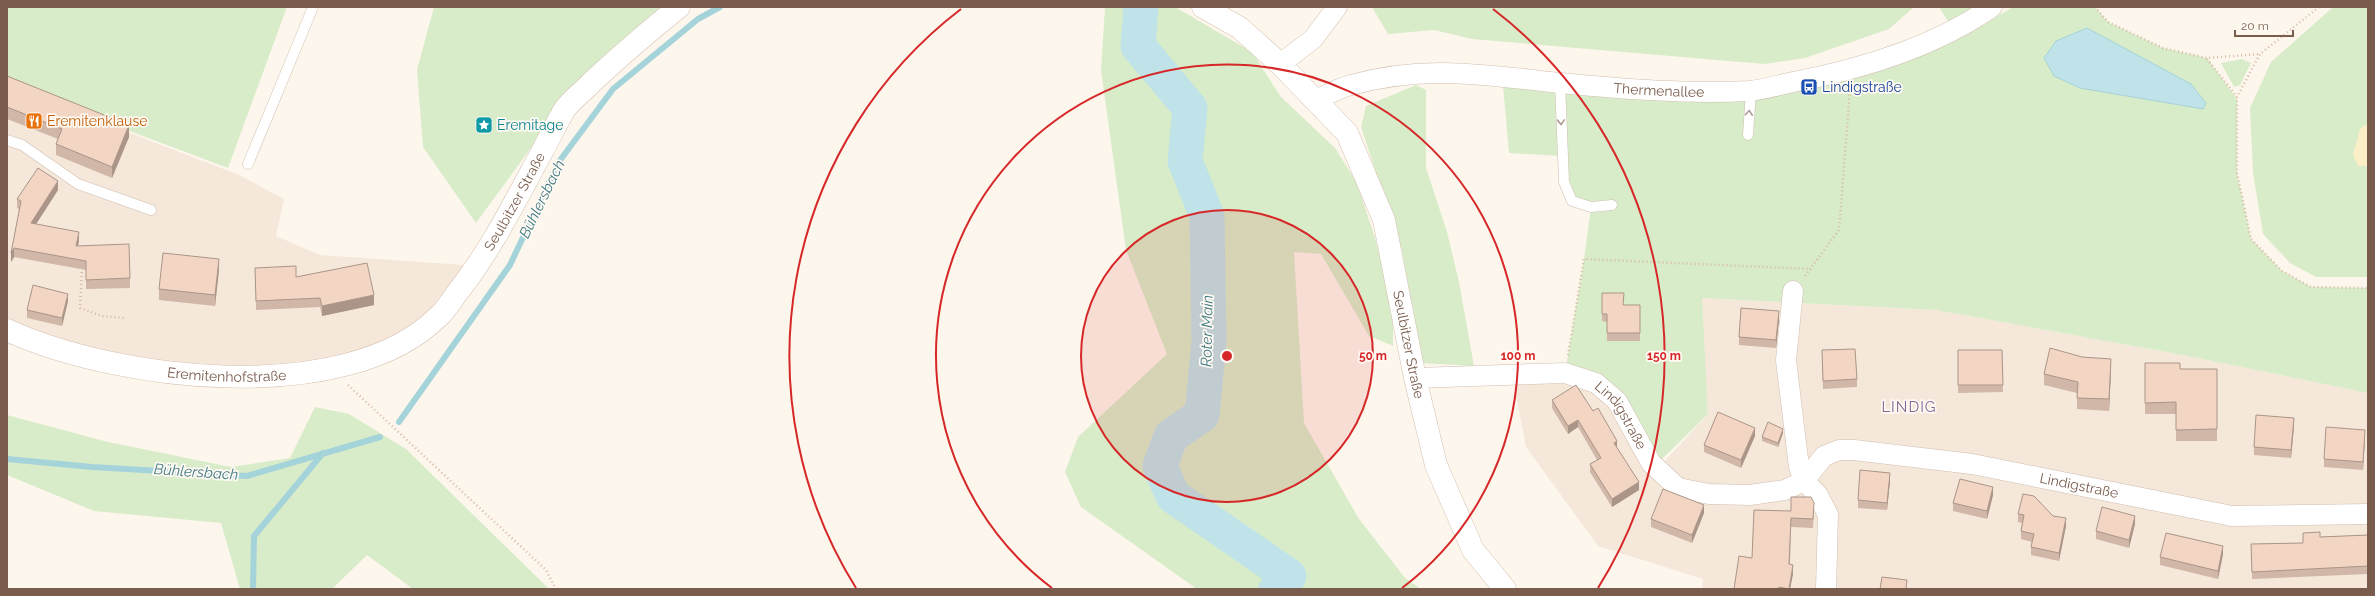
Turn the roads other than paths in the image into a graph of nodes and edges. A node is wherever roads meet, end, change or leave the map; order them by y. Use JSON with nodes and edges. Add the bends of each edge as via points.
{"nodes":[{"id":1,"x":313,"y":7,"type":"edge"},
{"id":2,"x":679,"y":7,"type":"edge"},
{"id":3,"x":1203,"y":7,"type":"edge"},
{"id":4,"x":1337,"y":7,"type":"edge"},
{"id":5,"x":1992,"y":7,"type":"edge"},
{"id":6,"x":1280,"y":64,"type":"junction"},
{"id":7,"x":1560,"y":83,"type":"junction"},
{"id":8,"x":1751,"y":91,"type":"junction"},
{"id":9,"x":1316,"y":100,"type":"junction"},
{"id":10,"x":1748,"y":135,"type":"dead end"},
{"id":11,"x":7,"y":140,"type":"edge"},
{"id":12,"x":248,"y":164,"type":"dead end"},
{"id":13,"x":1612,"y":205,"type":"dead end"},
{"id":14,"x":151,"y":210,"type":"dead end"},
{"id":15,"x":1793,"y":291,"type":"road end"},
{"id":16,"x":439,"y":317,"type":"joint"},
{"id":17,"x":7,"y":330,"type":"edge"},
{"id":18,"x":1415,"y":378,"type":"junction"},
{"id":19,"x":1804,"y":481,"type":"junction"},
{"id":20,"x":2368,"y":514,"type":"edge"},
{"id":21,"x":1505,"y":589,"type":"edge"},
{"id":22,"x":1826,"y":589,"type":"edge"}],
"edges":[{"from":1,"to":12,"type":"lane"},
{"from":2,"to":16,"type":"street","name":"Seulbitzer Straße","via":[[634,42],[566,108],[479,266]]},
{"from":3,"to":6,"type":"street","name":"Seulbitzer Straße","via":[[1240,28]]},
{"from":4,"to":6,"type":"street","via":[[1313,39]]},
{"from":5,"to":8,"type":"street","name":"Thermenallee","via":[[1932,41],[1842,72]]},
{"from":6,"to":9,"type":"street","name":"Seulbitzer Straße"},
{"from":7,"to":8,"type":"street","name":"Thermenallee","via":[[1674,92]]},
{"from":7,"to":9,"type":"street","name":"Thermenallee","via":[[1474,72],[1425,72],[1350,85]]},
{"from":7,"to":13,"type":"lane","one_way":true,"via":[[1564,182],[1572,200],[1591,207]]},
{"from":10,"to":8,"type":"lane","one_way":true},
{"from":9,"to":18,"type":"street","name":"Seulbitzer Straße","via":[[1346,133],[1384,220]]},
{"from":11,"to":14,"type":"lane","via":[[22,145],[78,184]]},
{"from":15,"to":19,"type":"street","via":[[1786,360],[1799,467]]},
{"from":16,"to":17,"type":"street","name":"Eremitenhofstraße","via":[[409,339],[374,357],[331,369],[269,375],[189,374],[108,362],[36,344]]},
{"from":18,"to":19,"type":"street","name":"Lindigstraße","via":[[1565,373],[1596,383],[1617,401],[1651,463],[1678,488],[1709,494],[1750,495],[1785,490]]},
{"from":18,"to":21,"type":"street","name":"Seulbitzer Straße","via":[[1436,465],[1474,550]]},
{"from":19,"to":20,"type":"street","name":"Lindigstraße","via":[[1824,456],[1839,450],[1854,450],[1972,464],[2232,516]]},
{"from":19,"to":22,"type":"street","via":[[1818,495],[1828,515]]}]}
